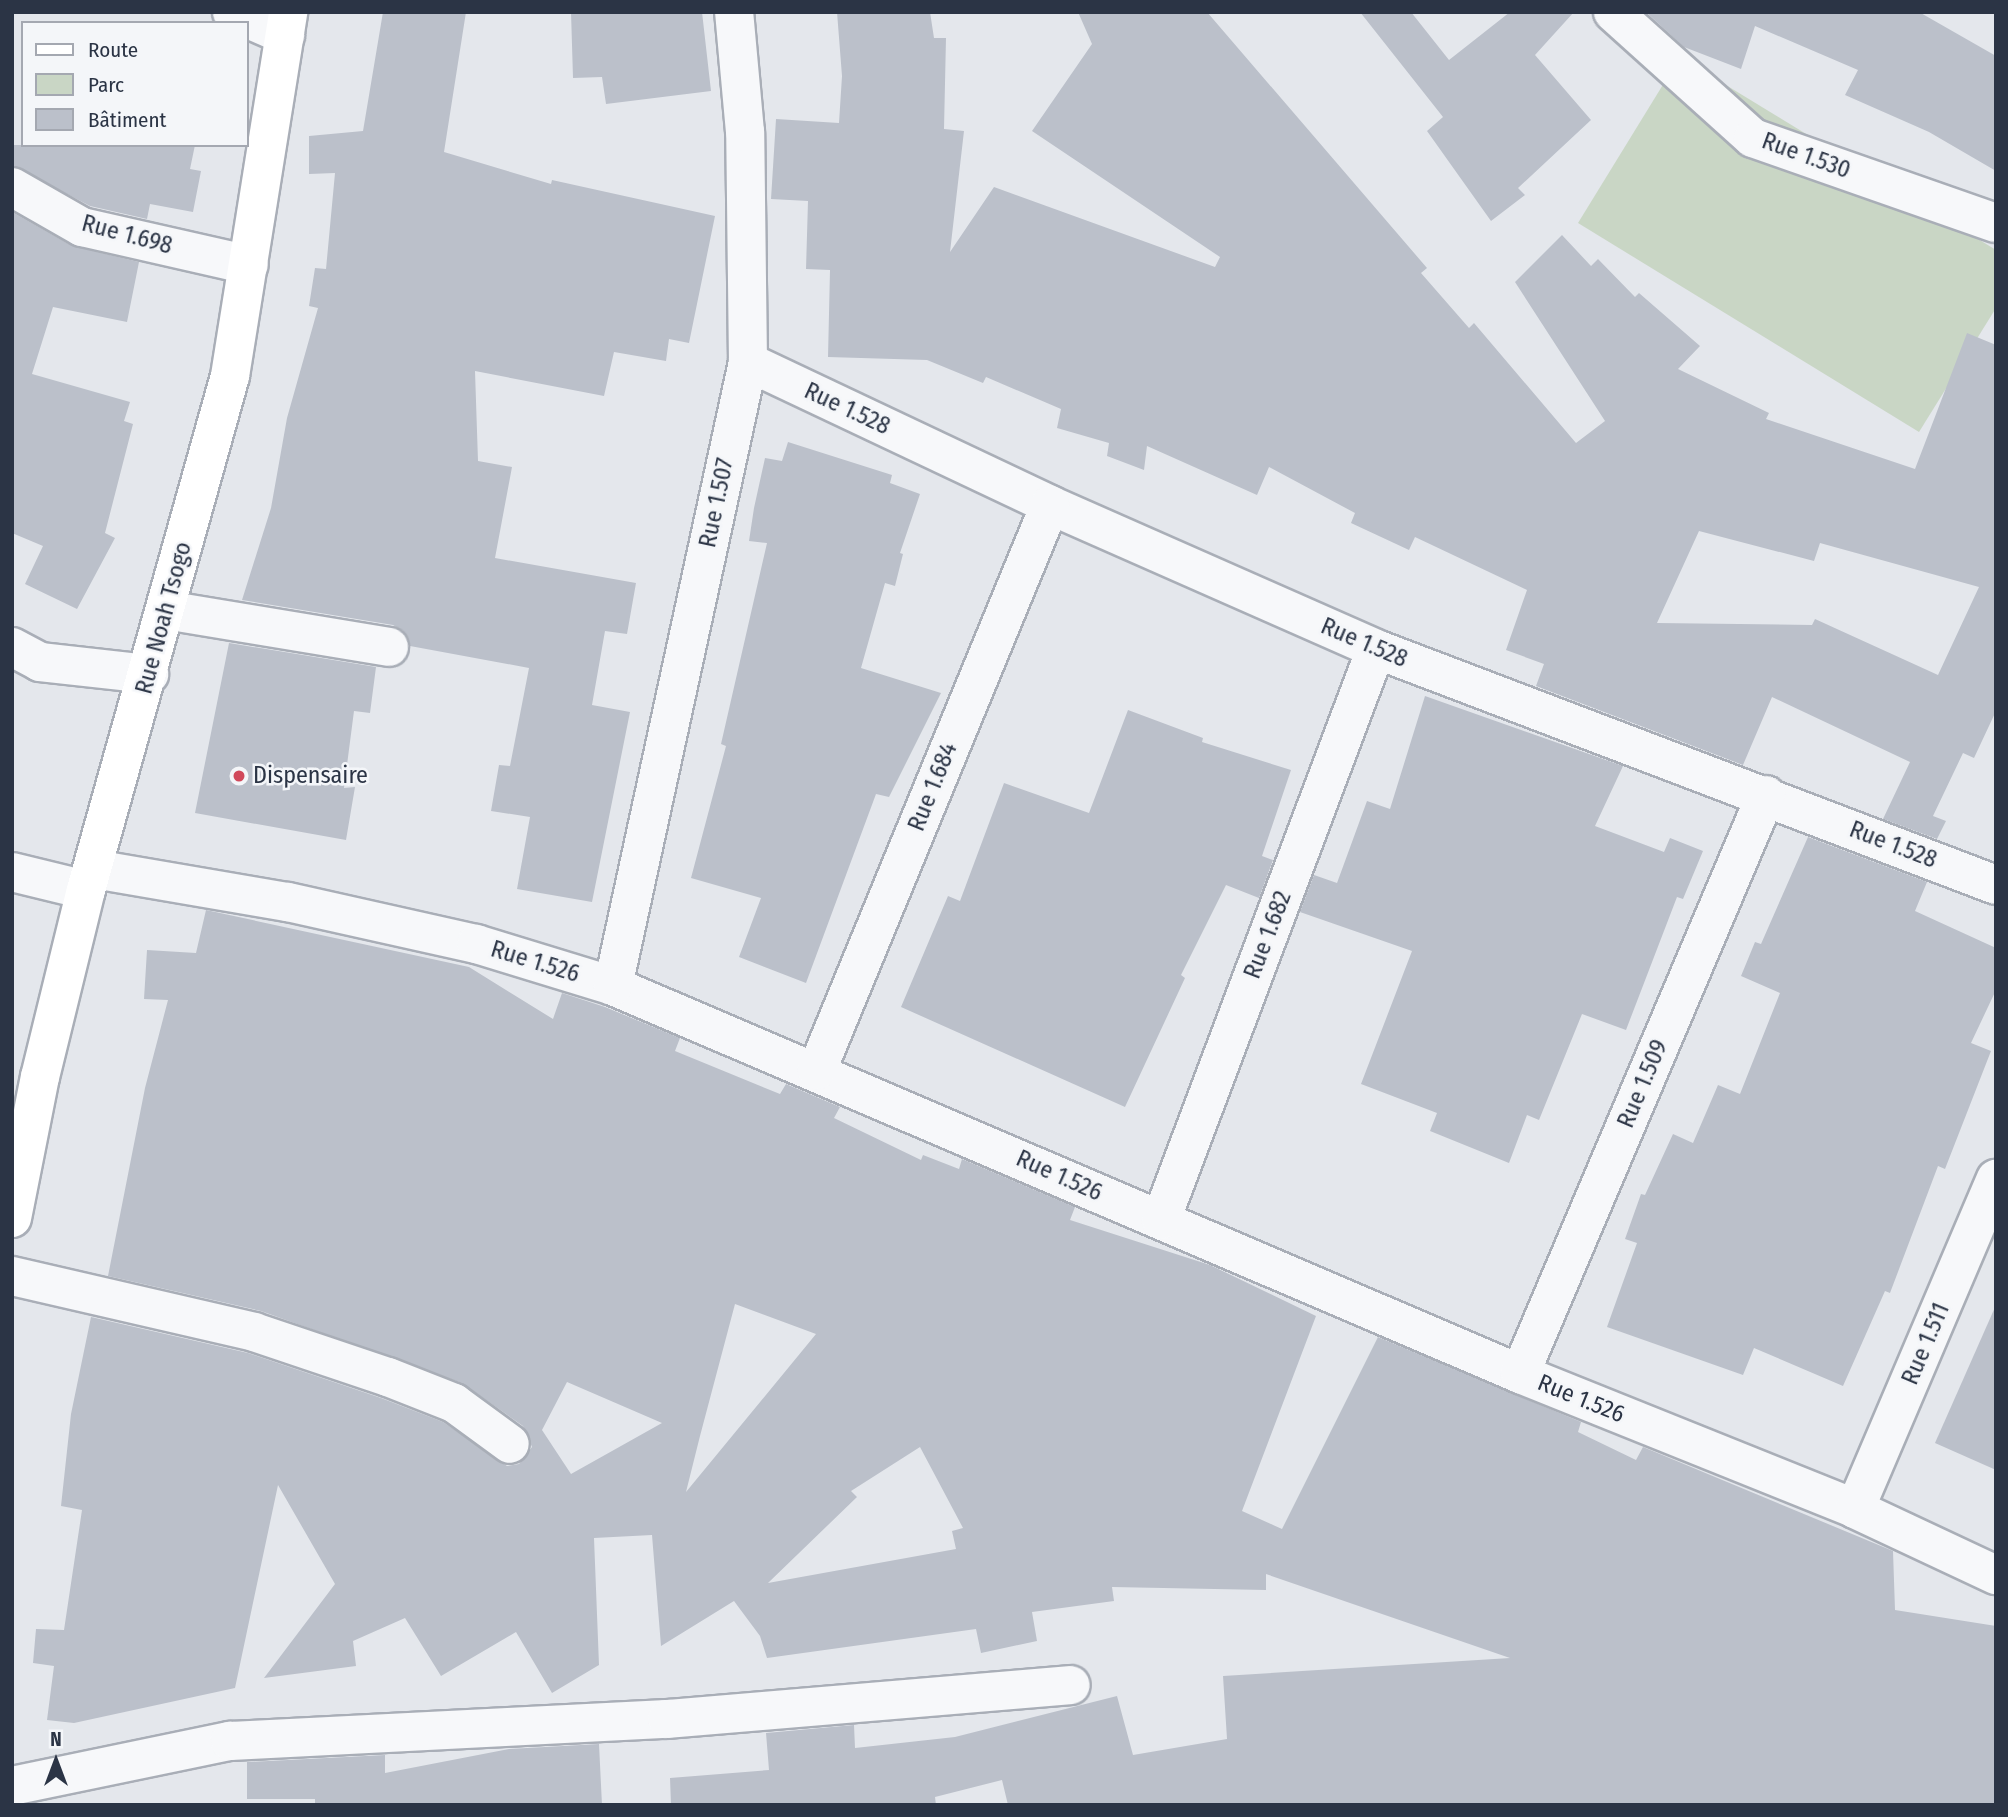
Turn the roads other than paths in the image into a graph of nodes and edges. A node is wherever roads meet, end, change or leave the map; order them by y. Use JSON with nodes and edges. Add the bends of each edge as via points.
{"nodes":[{"id":1,"x":232,"y":12,"type":"edge"},
{"id":2,"x":734,"y":12,"type":"edge"},
{"id":3,"x":1613,"y":12,"type":"edge"},
{"id":4,"x":286,"y":24,"type":"edge"},
{"id":5,"x":12,"y":187,"type":"edge"},
{"id":6,"x":1996,"y":223,"type":"edge"},
{"id":7,"x":249,"y":265,"type":"junction"},
{"id":8,"x":748,"y":362,"type":"junction"},
{"id":9,"x":1050,"y":505,"type":"junction"},
{"id":10,"x":166,"y":610,"type":"junction"},
{"id":11,"x":12,"y":647,"type":"edge"},
{"id":12,"x":389,"y":647,"type":"dead end"},
{"id":13,"x":1376,"y":649,"type":"junction"},
{"id":14,"x":149,"y":674,"type":"junction"},
{"id":15,"x":1766,"y":794,"type":"junction"},
{"id":16,"x":12,"y":872,"type":"edge"},
{"id":17,"x":90,"y":880,"type":"junction"},
{"id":18,"x":1996,"y":885,"type":"edge"},
{"id":19,"x":613,"y":986,"type":"junction"},
{"id":20,"x":817,"y":1070,"type":"junction"},
{"id":21,"x":1996,"y":1179,"type":"edge"},
{"id":22,"x":12,"y":1218,"type":"edge"},
{"id":23,"x":1161,"y":1220,"type":"junction"},
{"id":24,"x":12,"y":1276,"type":"edge"},
{"id":25,"x":1520,"y":1374,"type":"junction"},
{"id":26,"x":510,"y":1444,"type":"dead end"},
{"id":27,"x":1855,"y":1509,"type":"junction"},
{"id":28,"x":1996,"y":1575,"type":"edge"},
{"id":29,"x":1071,"y":1685,"type":"dead end"},
{"id":30,"x":12,"y":1786,"type":"edge"}],
"edges":[{"from":1,"to":4,"type":"street"},
{"from":2,"to":8,"type":"street","name":"Rue 1.507","via":[[745,132]]},
{"from":3,"to":6,"type":"street","name":"Rue 1.530","via":[[1753,138]]},
{"from":4,"to":7,"type":"main road","name":"Rue Noah Tsogo"},
{"from":5,"to":7,"type":"street","name":"Rue 1.698","via":[[82,227]]},
{"from":7,"to":10,"type":"main road","name":"Rue Noah Tsogo","via":[[230,376]]},
{"from":8,"to":9,"type":"street","name":"Rue 1.528"},
{"from":8,"to":19,"type":"street","name":"Rue 1.507"},
{"from":9,"to":13,"type":"street","name":"Rue 1.528"},
{"from":9,"to":20,"type":"street","name":"Rue 1.684"},
{"from":10,"to":12,"type":"street"},
{"from":10,"to":14,"type":"main road","name":"Rue Noah Tsogo"},
{"from":11,"to":14,"type":"street","via":[[40,662]]},
{"from":13,"to":15,"type":"street","name":"Rue 1.528"},
{"from":13,"to":23,"type":"street","name":"Rue 1.682"},
{"from":14,"to":17,"type":"main road","name":"Rue Noah Tsogo"},
{"from":15,"to":18,"type":"street","name":"Rue 1.528"},
{"from":15,"to":25,"type":"street","name":"Rue 1.509"},
{"from":16,"to":17,"type":"street","name":"Rue 1.526"},
{"from":17,"to":19,"type":"street","name":"Rue 1.526","via":[[288,902],[449,938]]},
{"from":17,"to":22,"type":"main road","name":"Rue Noah Tsogo","via":[[40,1077]]},
{"from":19,"to":20,"type":"street","name":"Rue 1.526"},
{"from":20,"to":23,"type":"street","name":"Rue 1.526"},
{"from":21,"to":27,"type":"street","name":"Rue 1.511"},
{"from":23,"to":25,"type":"street","name":"Rue 1.526"},
{"from":24,"to":26,"type":"street","via":[[254,1332],[388,1377],[454,1403]]},
{"from":25,"to":27,"type":"street","name":"Rue 1.526"},
{"from":27,"to":28,"type":"street","name":"Rue 1.526"},
{"from":29,"to":30,"type":"street","via":[[667,1719],[230,1741]]}]}
